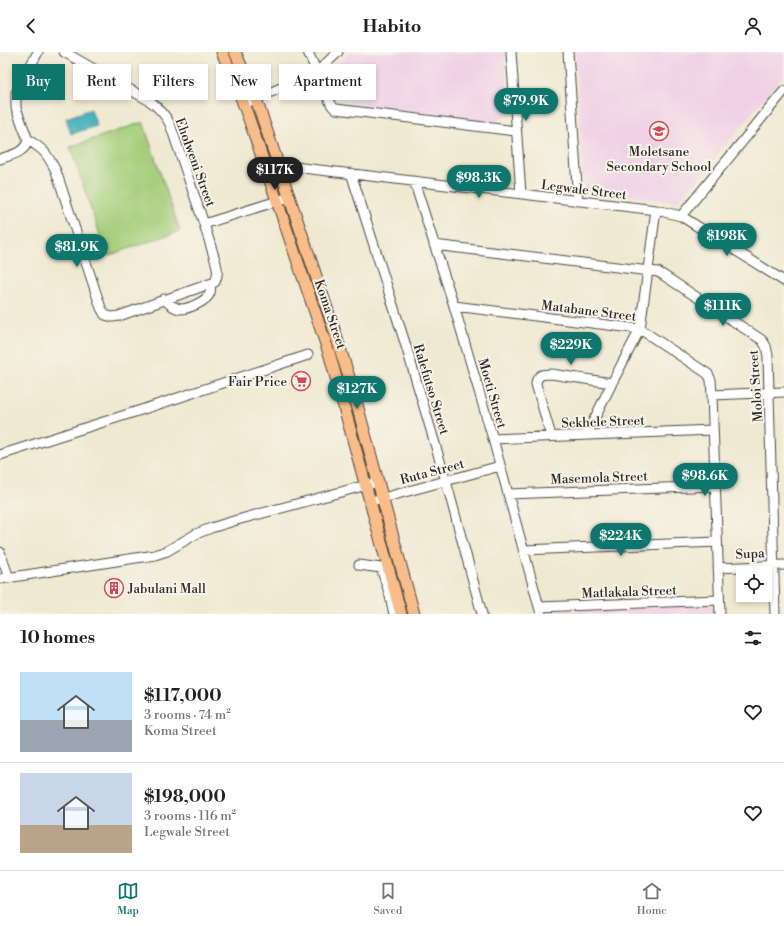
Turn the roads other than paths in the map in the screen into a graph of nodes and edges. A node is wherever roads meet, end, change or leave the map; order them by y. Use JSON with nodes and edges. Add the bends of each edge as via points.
{"nodes":[{"id":1,"x":64,"y":52,"type":"edge"},
{"id":2,"x":222,"y":52,"type":"edge"},
{"id":3,"x":235,"y":52,"type":"edge"},
{"id":4,"x":308,"y":52,"type":"edge"},
{"id":5,"x":338,"y":52,"type":"edge"},
{"id":6,"x":511,"y":52,"type":"edge"},
{"id":7,"x":568,"y":52,"type":"edge"},
{"id":8,"x":34,"y":54,"type":"edge"},
{"id":9,"x":240,"y":64,"type":"edge"},
{"id":10,"x":313,"y":64,"type":"edge"},
{"id":11,"x":325,"y":64,"type":"edge"},
{"id":12,"x":784,"y":91,"type":"edge"},
{"id":13,"x":254,"y":100,"type":"edge"},
{"id":14,"x":256,"y":100,"type":"edge"},
{"id":15,"x":329,"y":100,"type":"edge"},
{"id":16,"x":244,"y":104,"type":"junction"},
{"id":17,"x":516,"y":130,"type":"junction"},
{"id":18,"x":28,"y":140,"type":"junction"},
{"id":19,"x":0,"y":159,"type":"edge"},
{"id":20,"x":279,"y":166,"type":"junction"},
{"id":21,"x":267,"y":170,"type":"junction"},
{"id":22,"x":350,"y":173,"type":"junction"},
{"id":23,"x":414,"y":181,"type":"junction"},
{"id":24,"x":521,"y":194,"type":"junction"},
{"id":25,"x":290,"y":197,"type":"junction"},
{"id":26,"x":278,"y":201,"type":"junction"},
{"id":27,"x":578,"y":201,"type":"junction"},
{"id":28,"x":656,"y":210,"type":"junction"},
{"id":29,"x":681,"y":216,"type":"junction"},
{"id":30,"x":204,"y":224,"type":"junction"},
{"id":31,"x":434,"y":245,"type":"junction"},
{"id":32,"x":648,"y":271,"type":"junction"},
{"id":33,"x":784,"y":281,"type":"edge"},
{"id":34,"x":210,"y":284,"type":"junction"},
{"id":35,"x":164,"y":300,"type":"junction"},
{"id":36,"x":454,"y":306,"type":"junction"},
{"id":37,"x":640,"y":328,"type":"junction"},
{"id":38,"x":308,"y":355,"type":"dead end"},
{"id":39,"x":612,"y":383,"type":"junction"},
{"id":40,"x":770,"y":392,"type":"junction"},
{"id":41,"x":784,"y":392,"type":"edge"},
{"id":42,"x":712,"y":395,"type":"junction"},
{"id":43,"x":713,"y":430,"type":"junction"},
{"id":44,"x":587,"y":434,"type":"junction"},
{"id":45,"x":551,"y":436,"type":"junction"},
{"id":46,"x":493,"y":439,"type":"junction"},
{"id":47,"x":0,"y":455,"type":"edge"},
{"id":48,"x":500,"y":466,"type":"junction"},
{"id":49,"x":446,"y":481,"type":"junction"},
{"id":50,"x":378,"y":482,"type":"junction"},
{"id":51,"x":366,"y":485,"type":"junction"},
{"id":52,"x":715,"y":486,"type":"junction"},
{"id":53,"x":508,"y":494,"type":"junction"},
{"id":54,"x":382,"y":498,"type":"junction"},
{"id":55,"x":370,"y":501,"type":"junction"},
{"id":56,"x":717,"y":542,"type":"junction"},
{"id":57,"x":524,"y":550,"type":"junction"},
{"id":58,"x":0,"y":552,"type":"edge"},
{"id":59,"x":359,"y":565,"type":"dead end"},
{"id":60,"x":774,"y":565,"type":"junction"},
{"id":61,"x":784,"y":565,"type":"edge"},
{"id":62,"x":718,"y":568,"type":"junction"},
{"id":63,"x":4,"y":578,"type":"edge"},
{"id":64,"x":719,"y":600,"type":"junction"},
{"id":65,"x":540,"y":610,"type":"edge"},
{"id":66,"x":394,"y":614,"type":"edge"},
{"id":67,"x":401,"y":614,"type":"edge"},
{"id":68,"x":414,"y":614,"type":"edge"},
{"id":69,"x":482,"y":614,"type":"edge"},
{"id":70,"x":720,"y":614,"type":"edge"},
{"id":71,"x":775,"y":614,"type":"edge"}],
"edges":[{"from":1,"to":30,"type":"street","name":"Eholweni Street","via":[[160,109],[170,124]]},
{"from":2,"to":16,"type":"main road","name":"Koma Street"},
{"from":3,"to":9,"type":"main road","name":"Koma Street"},
{"from":4,"to":10,"type":"street"},
{"from":5,"to":11,"type":"street"},
{"from":6,"to":17,"type":"street"},
{"from":7,"to":27,"type":"street"},
{"from":8,"to":18,"type":"street","via":[[16,93],[16,108]]},
{"from":12,"to":29,"type":"street"},
{"from":13,"to":16,"type":"street"},
{"from":14,"to":20,"type":"main road","name":"Koma Street"},
{"from":15,"to":17,"type":"street","via":[[335,108],[342,110]]},
{"from":16,"to":21,"type":"main road","name":"Koma Street"},
{"from":17,"to":24,"type":"street"},
{"from":18,"to":19,"type":"street","via":[[21,151]]},
{"from":18,"to":35,"type":"street","via":[[45,152],[56,171],[102,312],[112,317],[119,316]]},
{"from":20,"to":21,"type":"street","name":"Legwale Street"},
{"from":20,"to":22,"type":"street","name":"Legwale Street"},
{"from":20,"to":25,"type":"main road","name":"Koma Street"},
{"from":21,"to":26,"type":"main road","name":"Koma Street"},
{"from":22,"to":23,"type":"street","name":"Legwale Street"},
{"from":22,"to":49,"type":"street","name":"Ralefutso Street"},
{"from":23,"to":24,"type":"street","name":"Legwale Street"},
{"from":23,"to":31,"type":"street","name":"Moeti Street"},
{"from":24,"to":27,"type":"street","name":"Legwale Street"},
{"from":25,"to":26,"type":"street"},
{"from":25,"to":50,"type":"main road","name":"Koma Street","via":[[341,349]]},
{"from":26,"to":30,"type":"street"},
{"from":26,"to":51,"type":"main road","name":"Koma Street","via":[[330,356]]},
{"from":27,"to":28,"type":"street","name":"Legwale Street"},
{"from":28,"to":29,"type":"street","name":"Legwale Street"},
{"from":28,"to":32,"type":"street"},
{"from":29,"to":33,"type":"street","name":"Legwale Street"},
{"from":30,"to":34,"type":"street","name":"Eholweni Street","via":[[218,270],[215,282]]},
{"from":31,"to":32,"type":"street","name":"Moloi Street"},
{"from":31,"to":36,"type":"street","name":"Moeti Street"},
{"from":32,"to":37,"type":"street"},
{"from":32,"to":40,"type":"street","name":"Moloi Street","via":[[663,275],[762,340],[767,349]]},
{"from":34,"to":35,"type":"street"},
{"from":34,"to":35,"type":"street","via":[[211,292],[208,297],[188,308],[180,309]]},
{"from":36,"to":37,"type":"street","name":"Matabane Street"},
{"from":36,"to":46,"type":"street","name":"Moeti Street"},
{"from":37,"to":39,"type":"street"},
{"from":37,"to":42,"type":"street","name":"Matabane Street","via":[[706,373],[709,376]]},
{"from":38,"to":47,"type":"street"},
{"from":39,"to":44,"type":"street"},
{"from":39,"to":45,"type":"street","via":[[551,374],[540,376],[536,384]]},
{"from":40,"to":41,"type":"street"},
{"from":40,"to":42,"type":"street"},
{"from":40,"to":60,"type":"street","name":"Moloi Street"},
{"from":42,"to":43,"type":"street","name":"Matabane Street"},
{"from":43,"to":44,"type":"street","name":"Sekhele Street"},
{"from":43,"to":52,"type":"street","name":"Matabane Street"},
{"from":44,"to":45,"type":"street","name":"Sekhele Street"},
{"from":45,"to":46,"type":"street","name":"Sekhele Street"},
{"from":46,"to":48,"type":"street","name":"Moeti Street"},
{"from":48,"to":49,"type":"street","name":"Ruta Street"},
{"from":48,"to":53,"type":"street","name":"Moeti Street"},
{"from":49,"to":54,"type":"street","name":"Ruta Street"},
{"from":49,"to":69,"type":"street","name":"Ralefutso Street"},
{"from":50,"to":51,"type":"street"},
{"from":50,"to":54,"type":"main road","name":"Koma Street"},
{"from":51,"to":55,"type":"main road","name":"Koma Street"},
{"from":51,"to":63,"type":"street","via":[[211,528],[155,555]]},
{"from":52,"to":53,"type":"street","name":"Masemola Street"},
{"from":52,"to":56,"type":"street","name":"Matabane Street"},
{"from":53,"to":57,"type":"street","name":"Moeti Street"},
{"from":54,"to":55,"type":"street","name":"Ruta Street"},
{"from":54,"to":68,"type":"main road","name":"Koma Street"},
{"from":55,"to":67,"type":"main road","name":"Koma Street"},
{"from":56,"to":57,"type":"street"},
{"from":56,"to":62,"type":"street","name":"Matabane Street"},
{"from":57,"to":65,"type":"street","name":"Moeti Street"},
{"from":58,"to":63,"type":"street"},
{"from":59,"to":66,"type":"street","via":[[381,568]]},
{"from":60,"to":61,"type":"street","name":"Supa"},
{"from":60,"to":62,"type":"street","name":"Supa"},
{"from":60,"to":71,"type":"street","name":"Moloi Street"},
{"from":62,"to":64,"type":"street","name":"Matabane Street"},
{"from":64,"to":65,"type":"street","name":"Matlakala Street"},
{"from":64,"to":70,"type":"street","name":"Matabane Street"}]}
